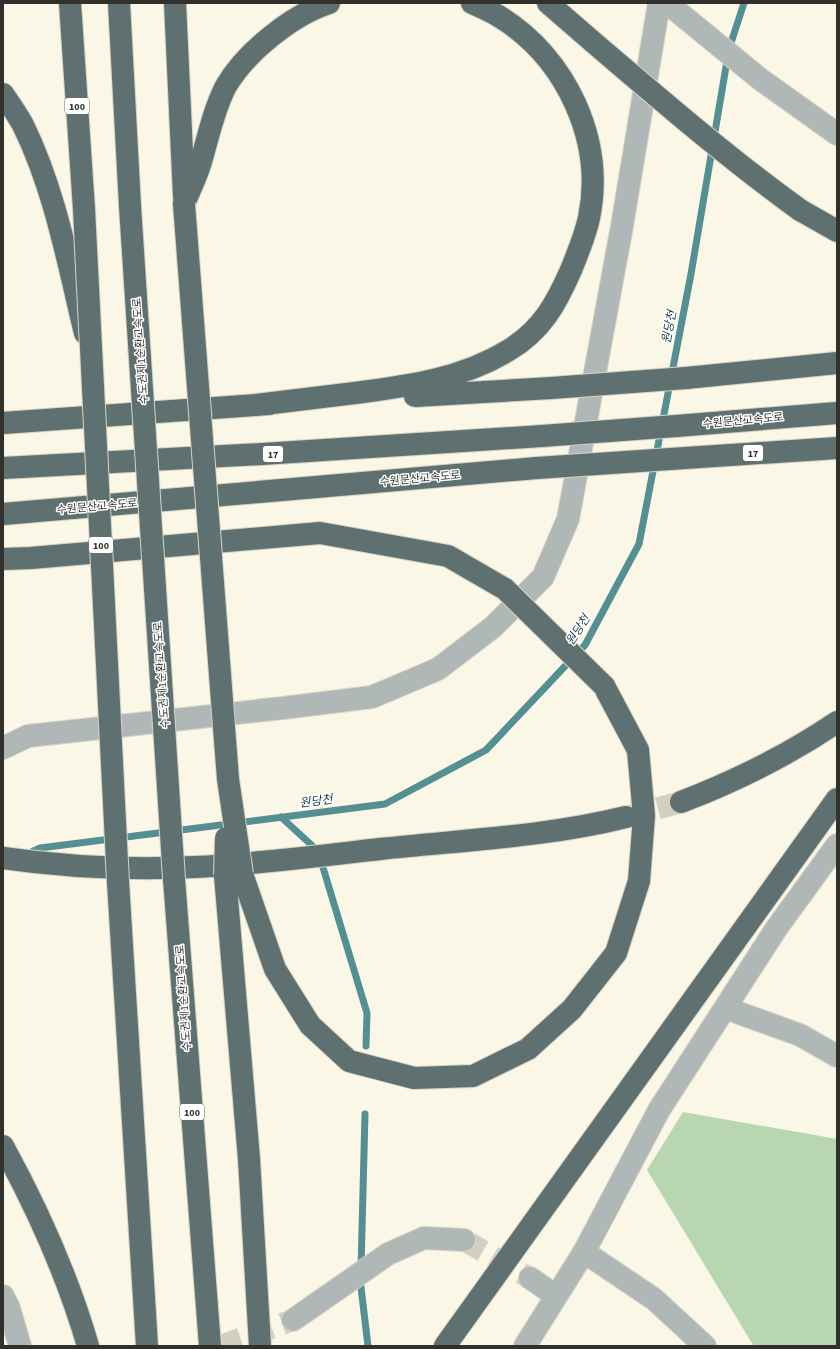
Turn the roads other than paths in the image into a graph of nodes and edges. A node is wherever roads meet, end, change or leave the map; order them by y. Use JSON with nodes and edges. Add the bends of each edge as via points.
{"nodes":[{"id":1,"x":70,"y":3,"type":"edge"},
{"id":2,"x":119,"y":3,"type":"edge"},
{"id":3,"x":175,"y":3,"type":"edge"},
{"id":4,"x":328,"y":3,"type":"edge"},
{"id":5,"x":472,"y":3,"type":"edge"},
{"id":6,"x":548,"y":3,"type":"edge"},
{"id":7,"x":659,"y":3,"type":"edge"},
{"id":8,"x":674,"y":9,"type":"edge"},
{"id":9,"x":3,"y":94,"type":"edge"},
{"id":10,"x":837,"y":134,"type":"edge"},
{"id":11,"x":184,"y":204,"type":"junction"},
{"id":12,"x":837,"y":231,"type":"edge"},
{"id":13,"x":837,"y":363,"type":"edge"},
{"id":14,"x":92,"y":365,"type":"junction"},
{"id":15,"x":256,"y":405,"type":"junction"},
{"id":16,"x":837,"y":412,"type":"edge"},
{"id":17,"x":3,"y":419,"type":"edge"},
{"id":18,"x":48,"y":420,"type":"junction"},
{"id":19,"x":3,"y":423,"type":"edge"},
{"id":20,"x":837,"y":448,"type":"edge"},
{"id":21,"x":3,"y":468,"type":"edge"},
{"id":22,"x":3,"y":514,"type":"edge"},
{"id":23,"x":3,"y":559,"type":"edge"},
{"id":24,"x":837,"y":722,"type":"edge"},
{"id":25,"x":3,"y":748,"type":"edge"},
{"id":26,"x":837,"y":799,"type":"edge"},
{"id":27,"x":681,"y":802,"type":"tunnel mouth"},
{"id":28,"x":626,"y":817,"type":"tunnel mouth"},
{"id":29,"x":837,"y":845,"type":"edge"},
{"id":30,"x":3,"y":858,"type":"edge"},
{"id":31,"x":233,"y":875,"type":"junction"},
{"id":32,"x":725,"y":1008,"type":"junction"},
{"id":33,"x":837,"y":1056,"type":"edge"},
{"id":34,"x":3,"y":1146,"type":"edge"},
{"id":35,"x":464,"y":1240,"type":"tunnel mouth"},
{"id":36,"x":584,"y":1252,"type":"junction"},
{"id":37,"x":530,"y":1278,"type":"tunnel mouth"},
{"id":38,"x":3,"y":1296,"type":"edge"},
{"id":39,"x":556,"y":1296,"type":"junction"},
{"id":40,"x":293,"y":1320,"type":"tunnel mouth"},
{"id":41,"x":20,"y":1346,"type":"edge"},
{"id":42,"x":88,"y":1346,"type":"edge"},
{"id":43,"x":147,"y":1346,"type":"edge"},
{"id":44,"x":210,"y":1346,"type":"edge"},
{"id":45,"x":260,"y":1346,"type":"edge"},
{"id":46,"x":445,"y":1346,"type":"edge"},
{"id":47,"x":525,"y":1346,"type":"edge"},
{"id":48,"x":705,"y":1346,"type":"edge"}],
"edges":[{"from":1,"to":14,"type":"highway","number":"100","bridge":true},
{"from":2,"to":44,"type":"highway","name":"수도권제1순환고속도로","number":"100","bridge":true,"via":[[174,879]]},
{"from":3,"to":11,"type":"highway"},
{"from":4,"to":11,"type":"highway","via":[[290,22],[262,43],[227,85],[213,116],[202,160]]},
{"from":5,"to":15,"type":"highway","via":[[499,16],[540,49],[572,94],[583,124],[590,154],[592,185],[589,217],[580,250],[551,313],[536,330],[511,349],[484,365],[445,378],[402,387]]},
{"from":6,"to":12,"type":"highway","bridge":true,"via":[[746,171],[800,210]]},
{"from":7,"to":25,"type":"street","via":[[622,226],[568,519],[543,577],[493,627],[438,669],[372,696],[28,736]]},
{"from":8,"to":10,"type":"street","via":[[760,79]]},
{"from":9,"to":14,"type":"highway","bridge":true,"via":[[22,123],[38,158],[56,210]]},
{"from":11,"to":31,"type":"highway","bridge":true,"via":[[228,778]]},
{"from":13,"to":15,"type":"highway","bridge":true,"via":[[551,388]]},
{"from":14,"to":43,"type":"highway","number":"100","bridge":true,"via":[[118,882]]},
{"from":15,"to":18,"type":"highway"},
{"from":16,"to":21,"type":"highway","name":"수원문산고속도로","number":"17","bridge":true,"via":[[542,436]]},
{"from":17,"to":18,"type":"highway"},
{"from":18,"to":19,"type":"highway"},
{"from":20,"to":22,"type":"highway","name":"수원문산고속도로","number":"17","bridge":true,"via":[[537,468]]},
{"from":23,"to":31,"type":"highway","bridge":true,"via":[[320,533],[448,556],[505,589],[604,686],[638,750],[644,816],[639,881],[616,953],[572,1009],[528,1049],[473,1076],[414,1078],[349,1061],[310,1025],[275,969]]},
{"from":24,"to":27,"type":"highway","via":[[766,765]]},
{"from":26,"to":46,"type":"highway"},
{"from":28,"to":30,"type":"highway","via":[[589,827],[544,834],[194,867],[98,867],[41,864]]},
{"from":29,"to":32,"type":"street","via":[[776,929]]},
{"from":31,"to":45,"type":"highway"},
{"from":32,"to":33,"type":"street","via":[[800,1035]]},
{"from":32,"to":36,"type":"street","via":[[659,1110]]},
{"from":34,"to":42,"type":"highway","via":[[58,1260]]},
{"from":35,"to":40,"type":"street","via":[[424,1238],[388,1254]]},
{"from":36,"to":39,"type":"street"},
{"from":36,"to":48,"type":"street","via":[[654,1300]]},
{"from":37,"to":39,"type":"street"},
{"from":38,"to":41,"type":"street"},
{"from":39,"to":47,"type":"street"}]}
